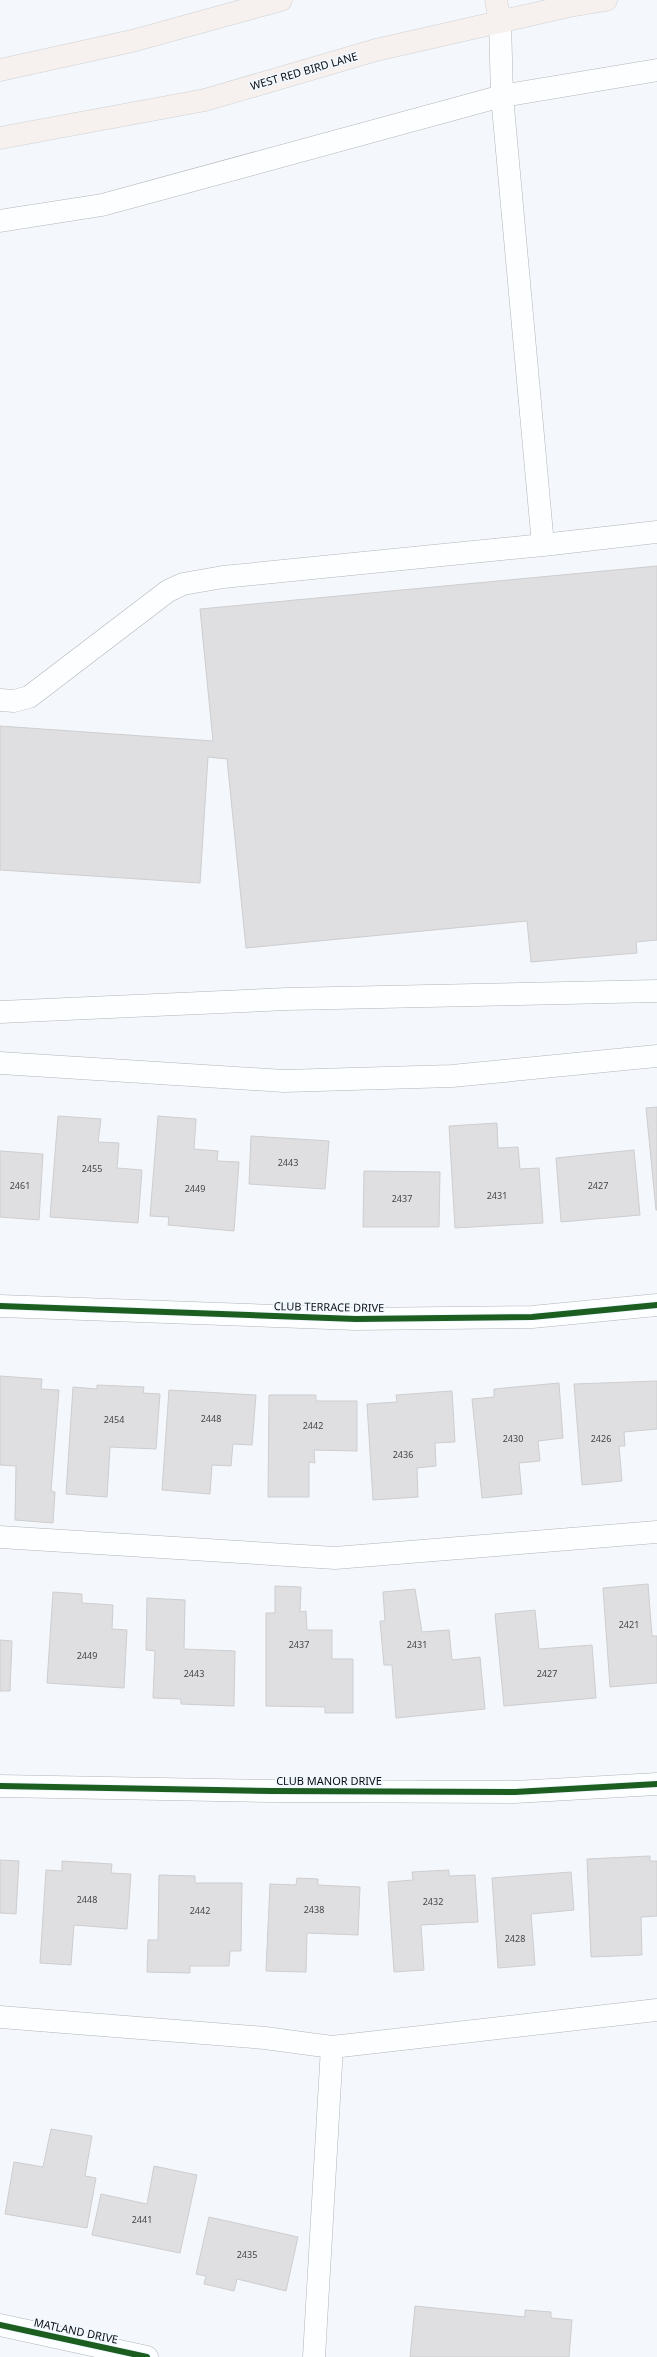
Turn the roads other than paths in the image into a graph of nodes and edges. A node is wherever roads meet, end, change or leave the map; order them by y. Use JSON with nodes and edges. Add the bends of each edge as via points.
{"nodes":[{"id":1,"x":281,"y":0,"type":"edge"},
{"id":2,"x":496,"y":0,"type":"edge"},
{"id":3,"x":606,"y":0,"type":"edge"},
{"id":4,"x":500,"y":22,"type":"junction"},
{"id":5,"x":0,"y":70,"type":"edge"},
{"id":6,"x":657,"y":70,"type":"edge"},
{"id":7,"x":502,"y":96,"type":"junction"},
{"id":8,"x":0,"y":138,"type":"edge"},
{"id":9,"x":0,"y":221,"type":"edge"},
{"id":10,"x":657,"y":532,"type":"edge"},
{"id":11,"x":543,"y":545,"type":"junction"},
{"id":12,"x":0,"y":700,"type":"edge"},
{"id":13,"x":657,"y":991,"type":"edge"},
{"id":14,"x":0,"y":1012,"type":"edge"},
{"id":15,"x":657,"y":1056,"type":"edge"},
{"id":16,"x":0,"y":1063,"type":"edge"},
{"id":17,"x":0,"y":1306,"type":"edge"},
{"id":18,"x":657,"y":1306,"type":"edge"},
{"id":19,"x":657,"y":1532,"type":"edge"},
{"id":20,"x":0,"y":1537,"type":"edge"},
{"id":21,"x":657,"y":1784,"type":"edge"},
{"id":22,"x":0,"y":1786,"type":"edge"},
{"id":23,"x":657,"y":2010,"type":"edge"},
{"id":24,"x":0,"y":2017,"type":"edge"},
{"id":25,"x":332,"y":2047,"type":"junction"},
{"id":26,"x":0,"y":2325,"type":"edge"},
{"id":27,"x":147,"y":2357,"type":"edge"},
{"id":28,"x":314,"y":2357,"type":"edge"}],
"edges":[{"from":1,"to":5,"type":"main road","via":[[132,41]]},
{"from":2,"to":4,"type":"main road"},
{"from":3,"to":4,"type":"main road","name":"WEST RED BIRD LANE"},
{"from":4,"to":7,"type":"street"},
{"from":4,"to":8,"type":"main road","name":"WEST RED BIRD LANE","via":[[376,50],[205,100]]},
{"from":6,"to":7,"type":"street"},
{"from":7,"to":9,"type":"street","via":[[102,205]]},
{"from":7,"to":11,"type":"street"},
{"from":10,"to":11,"type":"street"},
{"from":11,"to":12,"type":"street","via":[[184,584],[168,591],[29,697]]},
{"from":13,"to":14,"type":"street","via":[[287,999]]},
{"from":15,"to":16,"type":"street","via":[[452,1076],[284,1081]]},
{"from":17,"to":18,"type":"street","name":"CLUB TERRACE DRIVE","via":[[356,1319],[532,1317]]},
{"from":19,"to":20,"type":"street","via":[[335,1558]]},
{"from":21,"to":22,"type":"street","name":"CLUB MANOR DRIVE","via":[[514,1792]]},
{"from":23,"to":25,"type":"street"},
{"from":24,"to":25,"type":"street","via":[[257,2038]]},
{"from":25,"to":28,"type":"street"},
{"from":26,"to":27,"type":"street","name":"MATLAND DRIVE"}]}
